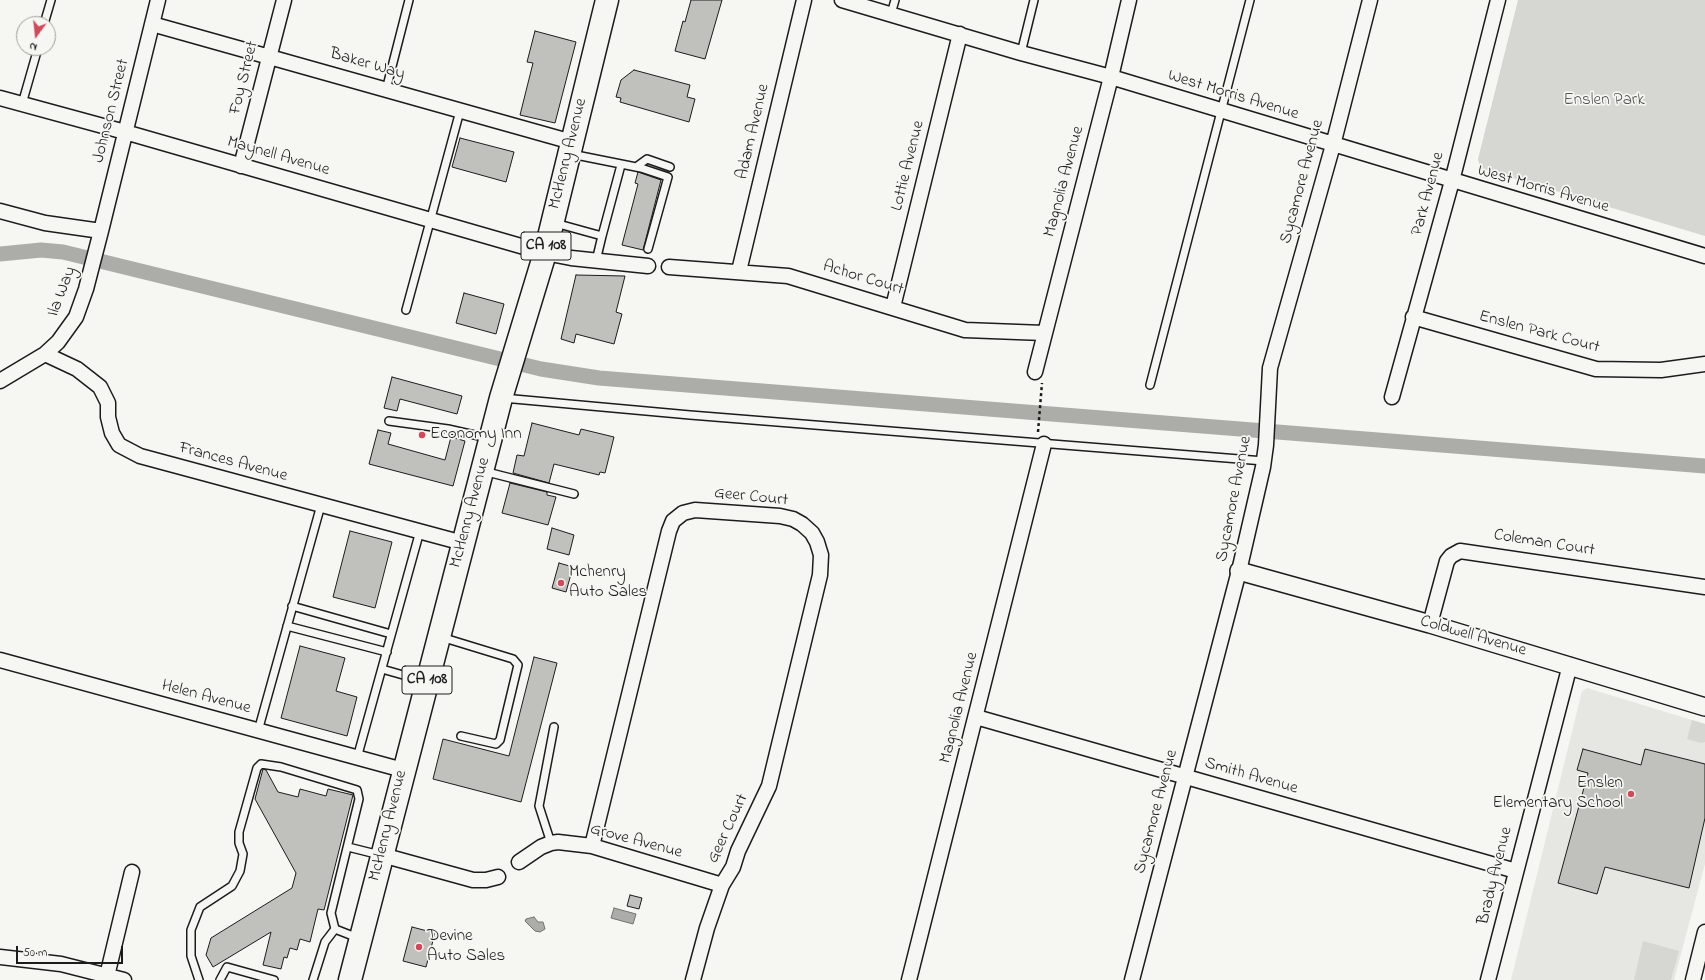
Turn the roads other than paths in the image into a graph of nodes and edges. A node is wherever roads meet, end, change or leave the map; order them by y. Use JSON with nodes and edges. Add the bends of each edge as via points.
{"nodes":[{"id":1,"x":51,"y":0,"type":"edge"},
{"id":2,"x":158,"y":0,"type":"edge"},
{"id":3,"x":284,"y":0,"type":"edge"},
{"id":4,"x":409,"y":0,"type":"edge"},
{"id":5,"x":608,"y":0,"type":"edge"},
{"id":6,"x":804,"y":0,"type":"edge"},
{"id":7,"x":842,"y":0,"type":"edge"},
{"id":8,"x":895,"y":0,"type":"edge"},
{"id":9,"x":1034,"y":0,"type":"edge"},
{"id":10,"x":1129,"y":0,"type":"edge"},
{"id":11,"x":1250,"y":0,"type":"edge"},
{"id":12,"x":1370,"y":0,"type":"edge"},
{"id":13,"x":1498,"y":0,"type":"edge"},
{"id":14,"x":891,"y":14,"type":"junction"},
{"id":15,"x":46,"y":16,"type":"edge"},
{"id":16,"x":152,"y":24,"type":"junction"},
{"id":17,"x":960,"y":34,"type":"junction"},
{"id":18,"x":1021,"y":53,"type":"junction"},
{"id":19,"x":36,"y":56,"type":"edge"},
{"id":20,"x":269,"y":56,"type":"junction"},
{"id":21,"x":1111,"y":78,"type":"junction"},
{"id":22,"x":386,"y":90,"type":"junction"},
{"id":23,"x":0,"y":98,"type":"edge"},
{"id":24,"x":22,"y":104,"type":"junction"},
{"id":25,"x":460,"y":111,"type":"junction"},
{"id":26,"x":1222,"y":111,"type":"junction"},
{"id":27,"x":125,"y":132,"type":"junction"},
{"id":28,"x":1333,"y":145,"type":"junction"},
{"id":29,"x":571,"y":148,"type":"junction"},
{"id":30,"x":620,"y":165,"type":"junction"},
{"id":31,"x":241,"y":166,"type":"junction"},
{"id":32,"x":636,"y":167,"type":"junction"},
{"id":33,"x":670,"y":167,"type":"dead end"},
{"id":34,"x":1452,"y":181,"type":"junction"},
{"id":35,"x":0,"y":211,"type":"edge"},
{"id":36,"x":430,"y":220,"type":"junction"},
{"id":37,"x":552,"y":222,"type":"junction"},
{"id":38,"x":101,"y":231,"type":"junction"},
{"id":39,"x":602,"y":236,"type":"junction"},
{"id":40,"x":648,"y":249,"type":"dead end"},
{"id":41,"x":545,"y":253,"type":"junction"},
{"id":42,"x":1705,"y":256,"type":"edge"},
{"id":43,"x":596,"y":261,"type":"junction"},
{"id":44,"x":648,"y":266,"type":"dead end"},
{"id":45,"x":669,"y":266,"type":"dead end"},
{"id":46,"x":739,"y":271,"type":"junction"},
{"id":47,"x":892,"y":307,"type":"junction"},
{"id":48,"x":406,"y":310,"type":"dead end"},
{"id":49,"x":1413,"y":317,"type":"junction"},
{"id":50,"x":1044,"y":333,"type":"junction"},
{"id":51,"x":45,"y":354,"type":"junction"},
{"id":52,"x":1705,"y":364,"type":"edge"},
{"id":53,"x":1035,"y":372,"type":"dead end"},
{"id":54,"x":0,"y":381,"type":"edge"},
{"id":55,"x":1150,"y":385,"type":"dead end"},
{"id":56,"x":503,"y":389,"type":"junction"},
{"id":57,"x":1392,"y":397,"type":"dead end"},
{"id":58,"x":389,"y":421,"type":"dead end"},
{"id":59,"x":490,"y":439,"type":"junction"},
{"id":60,"x":1044,"y":444,"type":"junction"},
{"id":61,"x":1264,"y":461,"type":"junction"},
{"id":62,"x":482,"y":471,"type":"junction"},
{"id":63,"x":574,"y":494,"type":"dead end"},
{"id":64,"x":320,"y":505,"type":"junction"},
{"id":65,"x":420,"y":531,"type":"junction"},
{"id":66,"x":463,"y":543,"type":"junction"},
{"id":67,"x":1239,"y":571,"type":"junction"},
{"id":68,"x":1705,"y":587,"type":"edge"},
{"id":69,"x":292,"y":606,"type":"junction"},
{"id":70,"x":1430,"y":624,"type":"junction"},
{"id":71,"x":287,"y":626,"type":"junction"},
{"id":72,"x":391,"y":634,"type":"junction"},
{"id":73,"x":438,"y":636,"type":"junction"},
{"id":74,"x":387,"y":652,"type":"junction"},
{"id":75,"x":0,"y":660,"type":"edge"},
{"id":76,"x":1570,"y":665,"type":"junction"},
{"id":77,"x":382,"y":669,"type":"junction"},
{"id":78,"x":426,"y":681,"type":"junction"},
{"id":79,"x":1705,"y":707,"type":"edge"},
{"id":80,"x":976,"y":718,"type":"junction"},
{"id":81,"x":554,"y":727,"type":"dead end"},
{"id":82,"x":258,"y":731,"type":"junction"},
{"id":83,"x":461,"y":736,"type":"dead end"},
{"id":84,"x":357,"y":758,"type":"junction"},
{"id":85,"x":403,"y":770,"type":"junction"},
{"id":86,"x":1184,"y":776,"type":"junction"},
{"id":87,"x":552,"y":844,"type":"junction"},
{"id":88,"x":592,"y":846,"type":"junction"},
{"id":89,"x":348,"y":847,"type":"junction"},
{"id":90,"x":382,"y":855,"type":"junction"},
{"id":91,"x":519,"y":862,"type":"dead end"},
{"id":92,"x":1516,"y":871,"type":"junction"},
{"id":93,"x":132,"y":872,"type":"dead end"},
{"id":94,"x":498,"y":877,"type":"dead end"},
{"id":95,"x":722,"y":885,"type":"junction"},
{"id":96,"x":335,"y":929,"type":"junction"},
{"id":97,"x":1705,"y":932,"type":"edge"},
{"id":98,"x":360,"y":939,"type":"junction"},
{"id":99,"x":0,"y":957,"type":"edge"},
{"id":100,"x":107,"y":976,"type":"junction"},
{"id":101,"x":353,"y":979,"type":"edge"},
{"id":102,"x":124,"y":980,"type":"edge"},
{"id":103,"x":199,"y":980,"type":"edge"},
{"id":104,"x":220,"y":980,"type":"edge"},
{"id":105,"x":274,"y":980,"type":"edge"},
{"id":106,"x":313,"y":980,"type":"edge"},
{"id":107,"x":693,"y":980,"type":"edge"},
{"id":108,"x":909,"y":980,"type":"edge"},
{"id":109,"x":1132,"y":980,"type":"edge"},
{"id":110,"x":1488,"y":980,"type":"edge"},
{"id":111,"x":1693,"y":980,"type":"edge"}],
"edges":[{"from":1,"to":15,"type":"lane"},
{"from":2,"to":16,"type":"street","name":"Johnson Street"},
{"from":3,"to":20,"type":"street","name":"Foy Street"},
{"from":4,"to":22,"type":"lane"},
{"from":5,"to":29,"type":"main road","name":"McHenry Avenue","number":"CA 108"},
{"from":6,"to":46,"type":"street","name":"Adam Avenue"},
{"from":7,"to":14,"type":"street","name":"West Morris Avenue"},
{"from":8,"to":14,"type":"lane"},
{"from":9,"to":18,"type":"lane"},
{"from":10,"to":21,"type":"street","name":"Magnolia Avenue"},
{"from":11,"to":26,"type":"lane"},
{"from":12,"to":28,"type":"street","name":"Sycamore Avenue"},
{"from":13,"to":34,"type":"street","name":"Park Avenue"},
{"from":14,"to":17,"type":"street","name":"West Morris Avenue"},
{"from":16,"to":20,"type":"street","name":"Baker Way"},
{"from":16,"to":27,"type":"street","name":"Johnson Street"},
{"from":17,"to":18,"type":"street","name":"West Morris Avenue"},
{"from":17,"to":47,"type":"street","name":"Lottie Avenue"},
{"from":18,"to":21,"type":"street","name":"West Morris Avenue"},
{"from":19,"to":24,"type":"lane"},
{"from":20,"to":22,"type":"street","name":"Baker Way"},
{"from":20,"to":31,"type":"street","name":"Foy Street"},
{"from":21,"to":26,"type":"street","name":"West Morris Avenue"},
{"from":21,"to":50,"type":"street","name":"Magnolia Avenue"},
{"from":22,"to":25,"type":"street","name":"Baker Way"},
{"from":23,"to":24,"type":"street","name":"Maynell Avenue"},
{"from":24,"to":27,"type":"street","name":"Maynell Avenue"},
{"from":25,"to":29,"type":"street","name":"Baker Way"},
{"from":25,"to":36,"type":"lane"},
{"from":26,"to":28,"type":"street","name":"West Morris Avenue"},
{"from":26,"to":55,"type":"lane"},
{"from":27,"to":31,"type":"street","name":"Maynell Avenue"},
{"from":27,"to":38,"type":"street","name":"Johnson Street"},
{"from":28,"to":34,"type":"street","name":"West Morris Avenue"},
{"from":28,"to":61,"type":"street","name":"Sycamore Avenue","via":[[1270,368]]},
{"from":29,"to":30,"type":"lane"},
{"from":29,"to":37,"type":"main road","name":"McHenry Avenue","number":"CA 108"},
{"from":30,"to":32,"type":"lane"},
{"from":30,"to":39,"type":"lane"},
{"from":31,"to":36,"type":"street","name":"Maynell Avenue"},
{"from":32,"to":33,"type":"lane","via":[[647,159]]},
{"from":32,"to":40,"type":"lane","via":[[668,177]]},
{"from":34,"to":42,"type":"street","name":"West Morris Avenue"},
{"from":34,"to":49,"type":"street","name":"Park Avenue"},
{"from":35,"to":38,"type":"street","via":[[45,223]]},
{"from":36,"to":41,"type":"street","name":"Maynell Avenue"},
{"from":36,"to":48,"type":"lane"},
{"from":37,"to":39,"type":"lane"},
{"from":37,"to":41,"type":"main road","name":"McHenry Avenue","number":"CA 108"},
{"from":38,"to":51,"type":"street","name":"Ila Way","via":[[76,317],[58,342]]},
{"from":39,"to":43,"type":"lane"},
{"from":41,"to":43,"type":"street"},
{"from":41,"to":56,"type":"main road","name":"McHenry Avenue","number":"CA 108"},
{"from":43,"to":44,"type":"street"},
{"from":45,"to":46,"type":"street","name":"Achor Court"},
{"from":46,"to":47,"type":"street","name":"Achor Court","via":[[788,276]]},
{"from":47,"to":50,"type":"street","name":"Achor Court","via":[[965,330]]},
{"from":49,"to":52,"type":"street","name":"Enslen Park Court","via":[[1596,369],[1661,370]]},
{"from":49,"to":57,"type":"street","name":"Park Avenue"},
{"from":50,"to":53,"type":"street","name":"Magnolia Avenue"},
{"from":51,"to":54,"type":"street","name":"Ila Way"},
{"from":51,"to":64,"type":"street","name":"Frances Avenue","via":[[77,369],[100,387],[108,403],[112,433],[119,445],[140,456]]},
{"from":56,"to":59,"type":"main road","name":"McHenry Avenue","number":"CA 108"},
{"from":56,"to":60,"type":"lane"},
{"from":58,"to":59,"type":"lane","via":[[448,428]]},
{"from":59,"to":62,"type":"main road","name":"McHenry Avenue","number":"CA 108"},
{"from":60,"to":61,"type":"lane"},
{"from":60,"to":80,"type":"street","name":"Magnolia Avenue"},
{"from":61,"to":67,"type":"street","name":"Sycamore Avenue"},
{"from":62,"to":63,"type":"lane"},
{"from":62,"to":66,"type":"main road","name":"McHenry Avenue","number":"CA 108"},
{"from":64,"to":65,"type":"street","name":"Frances Avenue"},
{"from":64,"to":69,"type":"lane"},
{"from":65,"to":66,"type":"street","name":"Frances Avenue"},
{"from":65,"to":72,"type":"lane"},
{"from":66,"to":73,"type":"main road","name":"McHenry Avenue","number":"CA 108"},
{"from":67,"to":70,"type":"street","name":"Coldwell Avenue"},
{"from":67,"to":86,"type":"street","name":"Sycamore Avenue"},
{"from":68,"to":70,"type":"street","name":"Coleman Court","via":[[1460,551],[1447,561]]},
{"from":69,"to":71,"type":"lane"},
{"from":69,"to":72,"type":"lane"},
{"from":70,"to":76,"type":"street","name":"Coldwell Avenue"},
{"from":71,"to":74,"type":"lane"},
{"from":71,"to":82,"type":"lane"},
{"from":72,"to":74,"type":"lane"},
{"from":73,"to":78,"type":"main road","name":"McHenry Avenue","number":"CA 108"},
{"from":73,"to":83,"type":"lane","via":[[513,659],[518,665],[500,740],[496,744]]},
{"from":74,"to":77,"type":"lane"},
{"from":75,"to":82,"type":"street","name":"Helen Avenue"},
{"from":76,"to":79,"type":"street","name":"Coldwell Avenue"},
{"from":76,"to":92,"type":"street","name":"Brady Avenue"},
{"from":77,"to":78,"type":"lane"},
{"from":77,"to":84,"type":"lane"},
{"from":78,"to":85,"type":"main road","name":"McHenry Avenue","number":"CA 108"},
{"from":80,"to":86,"type":"street","name":"Smith Avenue"},
{"from":80,"to":108,"type":"street","name":"Magnolia Avenue"},
{"from":81,"to":87,"type":"lane","via":[[539,806]]},
{"from":82,"to":84,"type":"street","name":"Helen Avenue"},
{"from":84,"to":85,"type":"street","name":"Helen Avenue"},
{"from":85,"to":90,"type":"main road","name":"McHenry Avenue","number":"CA 108"},
{"from":86,"to":92,"type":"street","name":"Smith Avenue"},
{"from":86,"to":109,"type":"street","name":"Sycamore Avenue"},
{"from":87,"to":88,"type":"street","name":"Grove Avenue","via":[[558,842]]},
{"from":87,"to":91,"type":"street","name":"Grove Avenue","via":[[541,847]]},
{"from":88,"to":95,"type":"street","name":"Grove Avenue"},
{"from":88,"to":95,"type":"street","name":"Geer Court","via":[[673,521],[683,513],[695,510],[793,519],[812,533],[817,542],[822,561],[820,575],[769,786],[733,867]]},
{"from":89,"to":90,"type":"lane"},
{"from":89,"to":96,"type":"lane","via":[[331,913]]},
{"from":89,"to":103,"type":"lane","via":[[359,799],[357,790],[281,767],[261,764],[257,768],[239,832],[243,854],[240,871],[232,886],[200,907],[191,930],[191,956]]},
{"from":90,"to":94,"type":"street","via":[[473,880]]},
{"from":90,"to":98,"type":"main road","name":"McHenry Avenue","number":"CA 108"},
{"from":92,"to":110,"type":"street","name":"Brady Avenue"},
{"from":93,"to":100,"type":"street"},
{"from":95,"to":107,"type":"street","name":"Geer Court"},
{"from":96,"to":98,"type":"lane"},
{"from":96,"to":106,"type":"lane","via":[[325,942]]},
{"from":97,"to":111,"type":"street"},
{"from":98,"to":101,"type":"main road","name":"McHenry Avenue","number":"CA 108"},
{"from":99,"to":100,"type":"street","via":[[61,964]]},
{"from":100,"to":102,"type":"street"},
{"from":104,"to":105,"type":"lane","via":[[227,967]]}]}
